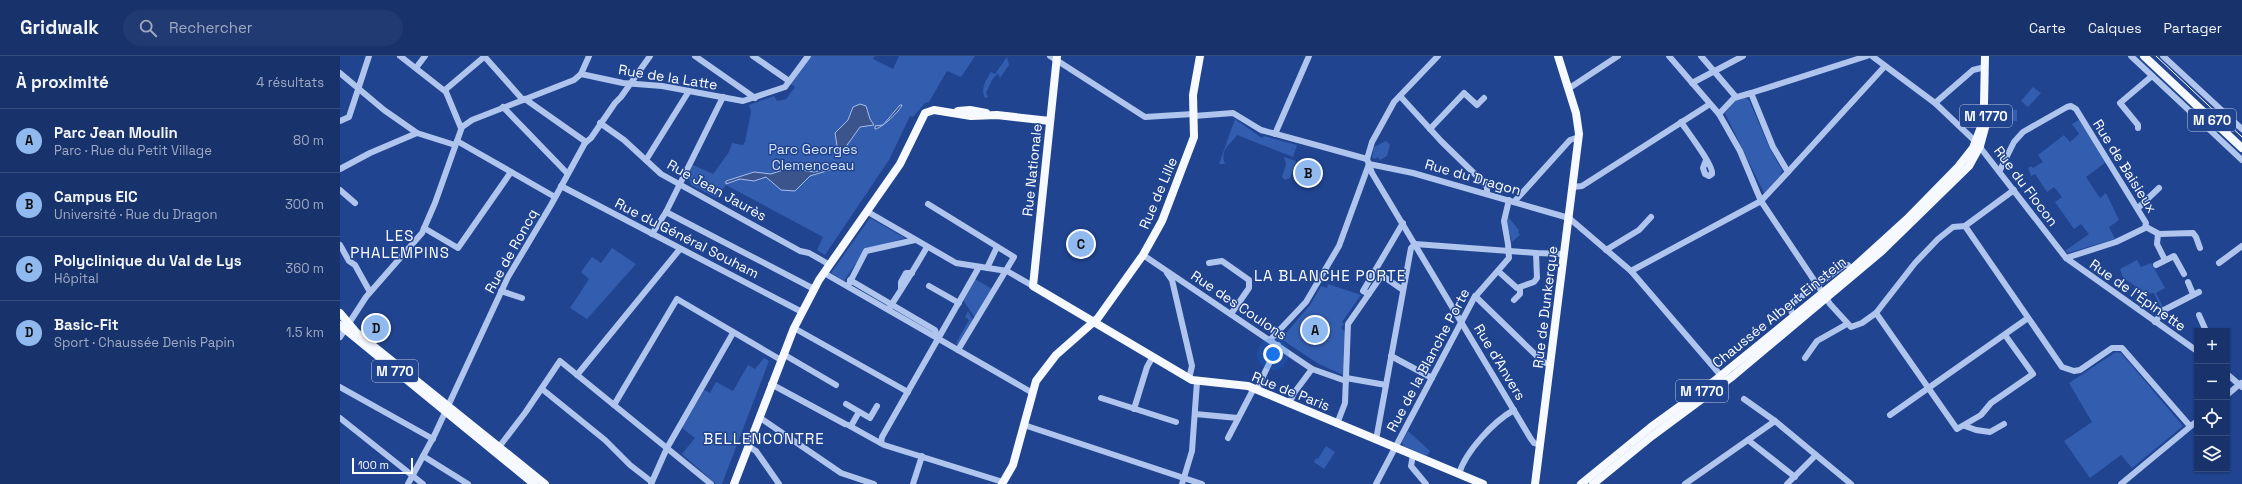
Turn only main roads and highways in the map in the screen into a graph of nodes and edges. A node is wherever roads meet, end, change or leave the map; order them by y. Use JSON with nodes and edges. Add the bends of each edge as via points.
{"nodes":[{"id":1,"x":1200,"y":56,"type":"edge"},
{"id":2,"x":1558,"y":56,"type":"edge"},
{"id":3,"x":1986,"y":56,"type":"edge"},
{"id":4,"x":2144,"y":56,"type":"edge"},
{"id":5,"x":2149,"y":56,"type":"edge"},
{"id":6,"x":1054,"y":57,"type":"edge"},
{"id":7,"x":2184,"y":91,"type":"junction"},
{"id":8,"x":1050,"y":122,"type":"junction"},
{"id":9,"x":2242,"y":143,"type":"edge"},
{"id":10,"x":1978,"y":144,"type":"junction"},
{"id":11,"x":2242,"y":148,"type":"edge"},
{"id":12,"x":1033,"y":286,"type":"joint"},
{"id":13,"x":1824,"y":296,"type":"junction"},
{"id":14,"x":1075,"y":312,"type":"junction"},
{"id":15,"x":340,"y":314,"type":"edge"},
{"id":16,"x":1093,"y":322,"type":"junction"},
{"id":17,"x":343,"y":329,"type":"edge"},
{"id":18,"x":1083,"y":330,"type":"junction"},
{"id":19,"x":1724,"y":379,"type":"junction"},
{"id":20,"x":447,"y":409,"type":"junction"},
{"id":21,"x":1003,"y":483,"type":"edge"},
{"id":22,"x":1535,"y":483,"type":"edge"},
{"id":23,"x":534,"y":484,"type":"edge"},
{"id":24,"x":545,"y":484,"type":"edge"},
{"id":25,"x":734,"y":484,"type":"edge"},
{"id":26,"x":1483,"y":484,"type":"edge"},
{"id":27,"x":1581,"y":484,"type":"edge"},
{"id":28,"x":1593,"y":484,"type":"edge"}],
"edges":[{"from":1,"to":16,"type":"main road","name":"Rue de Lille","via":[[1193,92],[1194,138],[1166,213],[1143,255]]},
{"from":2,"to":22,"type":"main road","name":"Rue de Dunkerque","via":[[1578,118],[1579,137]]},
{"from":3,"to":10,"type":"main road","number":"M 1770","via":[[1986,124]]},
{"from":4,"to":7,"type":"main road","number":"M 670"},
{"from":5,"to":7,"type":"main road","number":"M 670"},
{"from":6,"to":8,"type":"main road","name":"Rue Nationale"},
{"from":7,"to":9,"type":"main road","number":"M 670"},
{"from":7,"to":11,"type":"main road","number":"M 670"},
{"from":8,"to":12,"type":"main road","name":"Rue Nationale"},
{"from":8,"to":25,"type":"main road","via":[[998,115],[971,116],[946,111],[927,112],[900,164],[830,265],[811,288],[771,384]]},
{"from":10,"to":13,"type":"main road","name":"Chaussée Albert Einstein","number":"M 1770","via":[[1902,224]]},
{"from":10,"to":13,"type":"main road","name":"Chaussée Albert Einstein","number":"M 1770","via":[[1970,164],[1898,236]]},
{"from":12,"to":14,"type":"main road","name":"Rue de Paris"},
{"from":13,"to":19,"type":"main road","name":"Chaussée Albert Einstein","number":"M 1770","via":[[1794,317]]},
{"from":13,"to":19,"type":"main road","name":"Chaussée Albert Einstein","number":"M 1770","via":[[1809,313]]},
{"from":14,"to":16,"type":"main road","name":"Rue de Paris"},
{"from":14,"to":18,"type":"main road","via":[[1082,321]]},
{"from":15,"to":17,"type":"main road","number":"M 770"},
{"from":16,"to":18,"type":"main road","name":"Rue de Lille"},
{"from":16,"to":26,"type":"main road","name":"Rue de Paris","via":[[1189,379],[1197,382],[1243,385],[1255,389]]},
{"from":17,"to":20,"type":"main road","number":"M 770"},
{"from":18,"to":21,"type":"main road","name":"Rue de Lille","via":[[1050,362],[1036,381],[1013,464]]},
{"from":19,"to":27,"type":"main road","name":"Chaussée Albert Einstein","number":"M 1770","via":[[1655,424]]},
{"from":19,"to":28,"type":"main road","name":"Chaussée Albert Einstein","number":"M 1770"},
{"from":20,"to":23,"type":"main road","number":"M 770"},
{"from":20,"to":24,"type":"main road","number":"M 770"}]}
